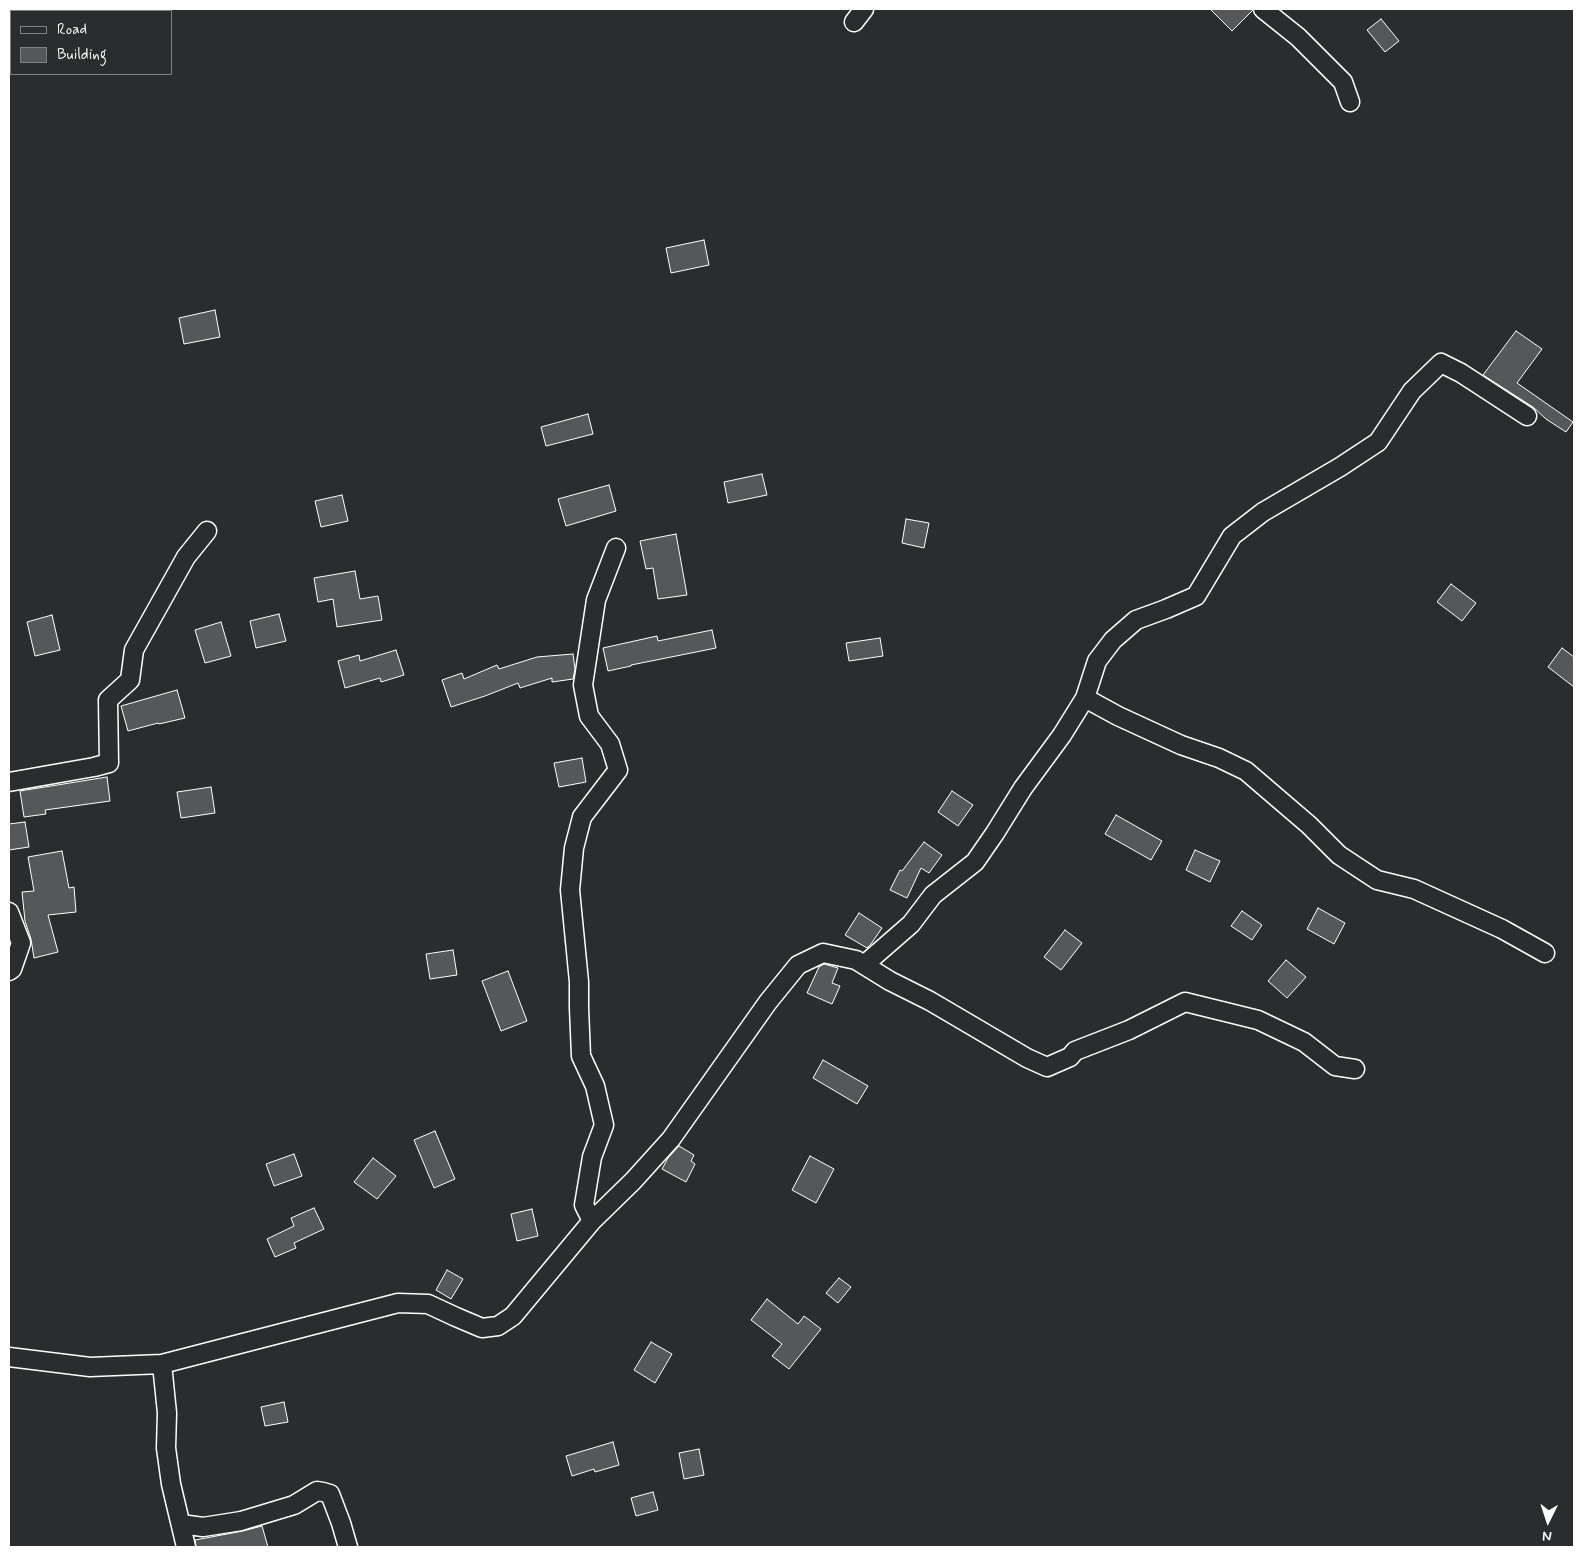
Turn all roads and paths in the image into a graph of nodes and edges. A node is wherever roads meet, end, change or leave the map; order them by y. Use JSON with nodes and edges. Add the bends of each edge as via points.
{"nodes":[{"id":1,"x":1263,"y":9,"type":"edge"},
{"id":2,"x":1350,"y":102,"type":"dead end"},
{"id":3,"x":1527,"y":416,"type":"dead end"},
{"id":4,"x":207,"y":531,"type":"dead end"},
{"id":5,"x":616,"y":548,"type":"dead end"},
{"id":6,"x":1085,"y":698,"type":"junction"},
{"id":7,"x":9,"y":782,"type":"edge"},
{"id":8,"x":9,"y":912,"type":"edge"},
{"id":9,"x":1545,"y":953,"type":"dead end"},
{"id":10,"x":864,"y":964,"type":"junction"},
{"id":11,"x":9,"y":971,"type":"edge"},
{"id":12,"x":1355,"y":1069,"type":"dead end"},
{"id":13,"x":592,"y":1221,"type":"junction"},
{"id":14,"x":9,"y":1357,"type":"edge"},
{"id":15,"x":162,"y":1364,"type":"junction"},
{"id":16,"x":182,"y":1524,"type":"junction"},
{"id":17,"x":186,"y":1547,"type":"edge"},
{"id":18,"x":348,"y":1547,"type":"edge"}],
"edges":[{"from":1,"to":2,"type":"street","via":[[1298,37],[1343,82]]},
{"from":3,"to":6,"type":"street","via":[[1441,363],[1412,391],[1378,442],[1262,512],[1232,536],[1196,596],[1136,620],[1113,640],[1098,661]]},
{"from":4,"to":7,"type":"street","via":[[186,557],[134,650],[130,680],[108,700],[109,763]]},
{"from":5,"to":13,"type":"street","via":[[596,600],[583,685],[590,716],[610,744],[618,770],[582,816],[574,848],[570,890],[579,982],[581,1056],[595,1086],[604,1125],[592,1156],[584,1205]]},
{"from":6,"to":9,"type":"street","via":[[1181,745],[1246,771],[1347,862],[1377,880],[1414,889],[1502,929]]},
{"from":6,"to":10,"type":"street","via":[[975,862],[934,895],[911,924]]},
{"from":8,"to":11,"type":"street","via":[[21,943]]},
{"from":10,"to":12,"type":"street","via":[[1047,1067],[1185,1002],[1258,1020],[1304,1042],[1335,1066]]},
{"from":10,"to":13,"type":"street","via":[[823,953],[798,965],[671,1139]]},
{"from":13,"to":15,"type":"street","via":[[514,1316],[498,1326],[482,1328],[428,1304],[398,1303]]},
{"from":14,"to":15,"type":"street","via":[[90,1368]]},
{"from":15,"to":16,"type":"street","via":[[167,1413],[166,1448]]},
{"from":16,"to":17,"type":"street"},
{"from":16,"to":18,"type":"street","via":[[204,1527],[241,1521],[294,1505],[317,1491],[330,1494]]}]}
